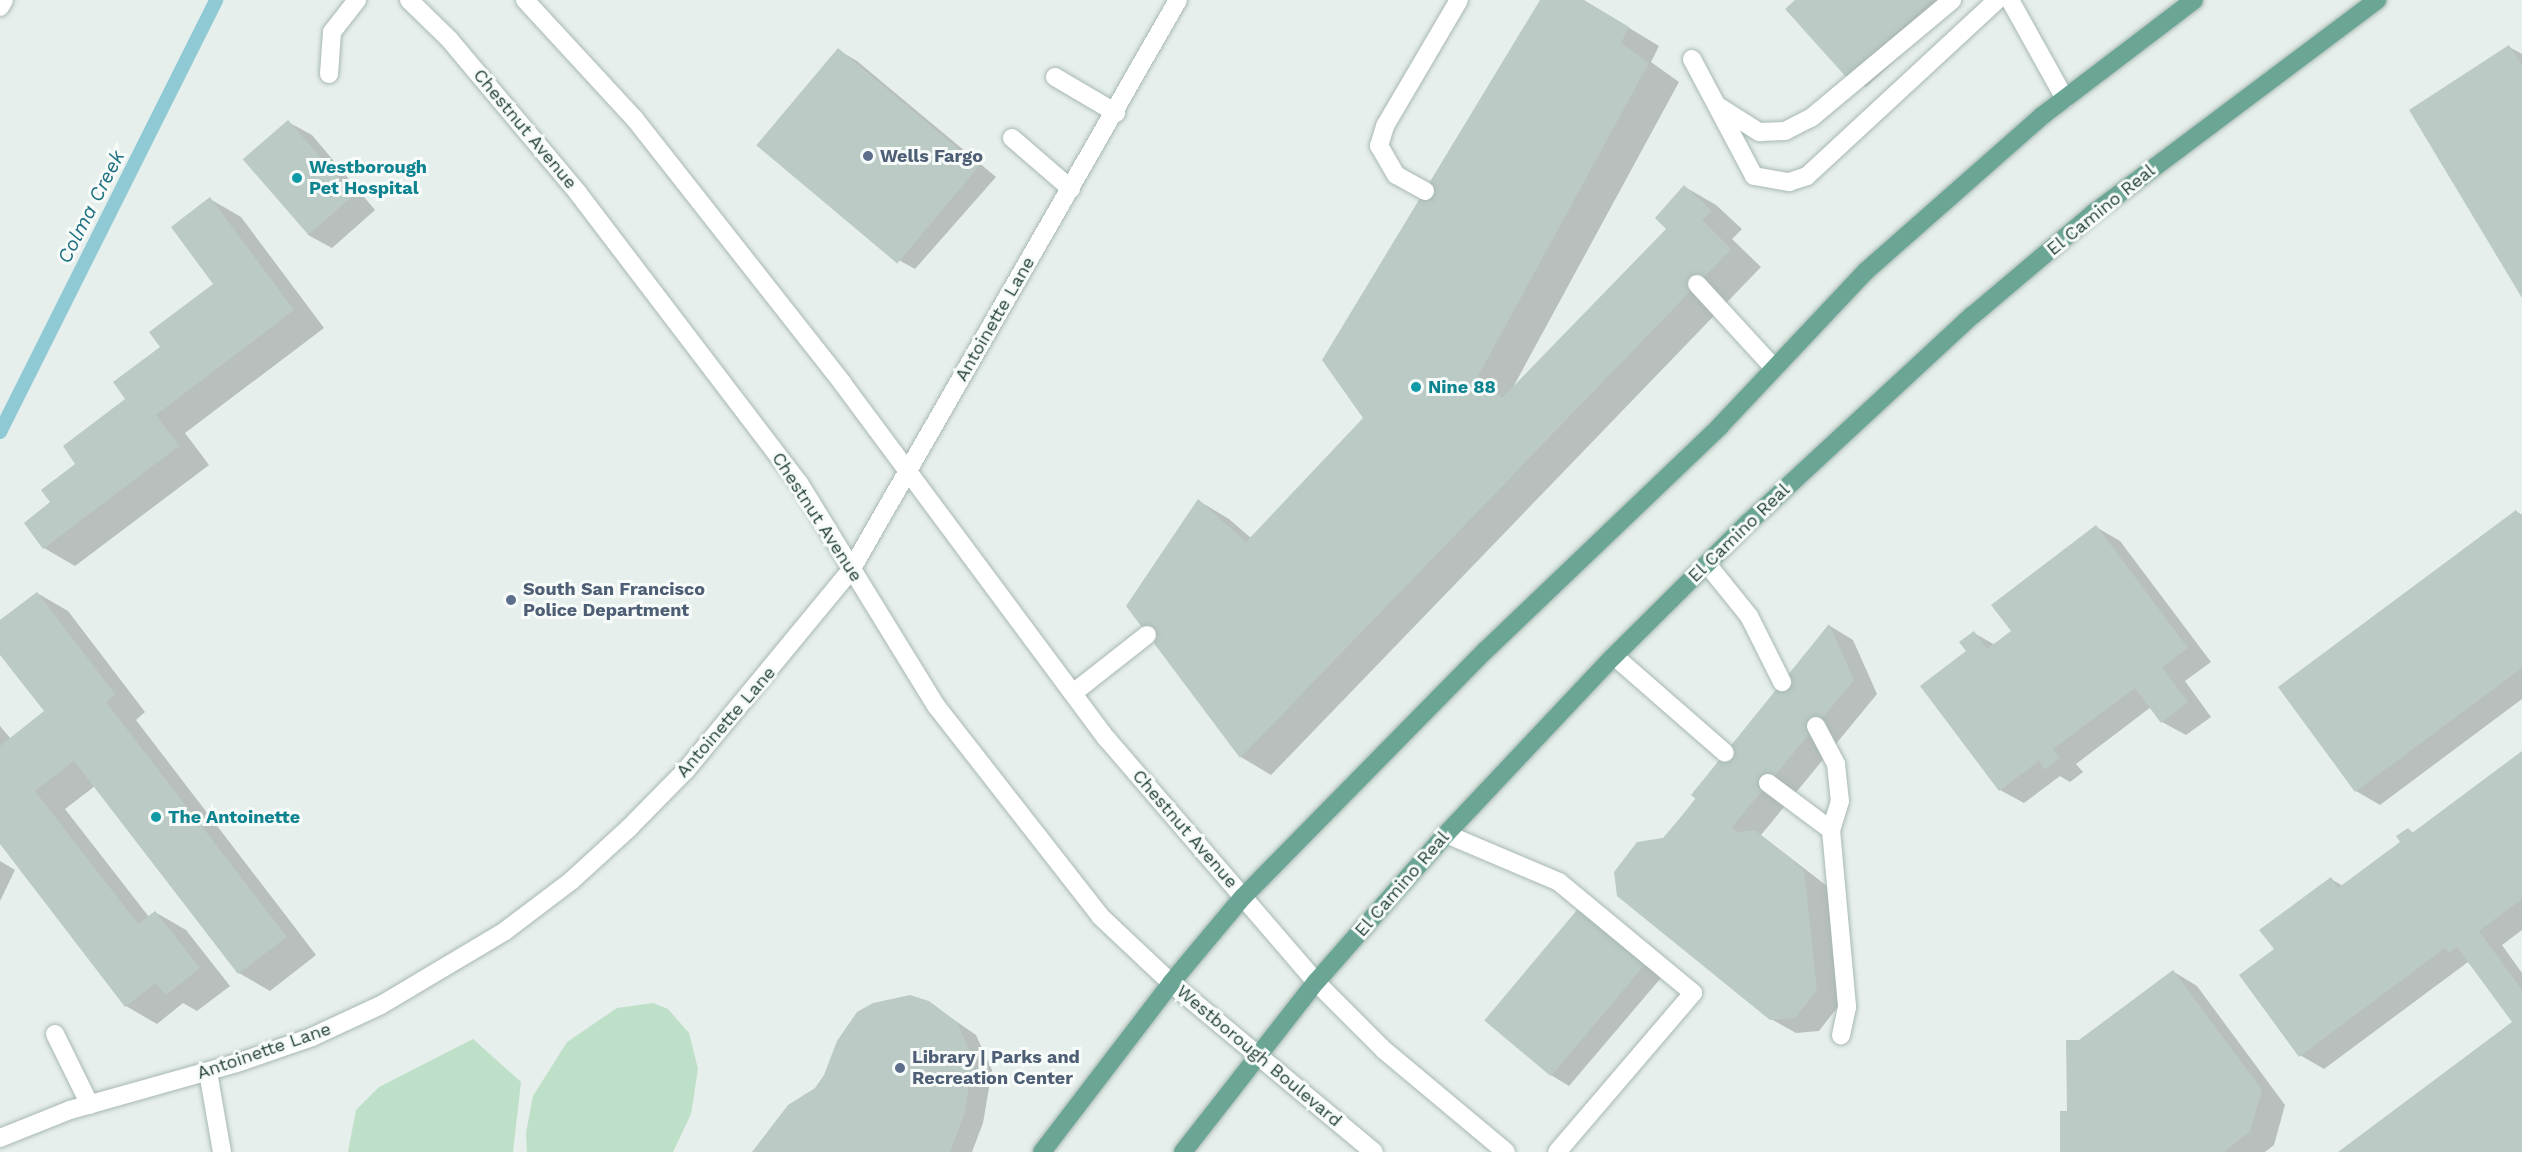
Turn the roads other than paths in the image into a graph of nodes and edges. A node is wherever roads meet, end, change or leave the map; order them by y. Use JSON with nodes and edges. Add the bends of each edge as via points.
{"nodes":[{"id":1,"x":4,"y":0,"type":"edge"},
{"id":2,"x":357,"y":0,"type":"edge"},
{"id":3,"x":409,"y":0,"type":"edge"},
{"id":4,"x":525,"y":0,"type":"edge"},
{"id":5,"x":1178,"y":0,"type":"edge"},
{"id":6,"x":1459,"y":0,"type":"edge"},
{"id":7,"x":1952,"y":0,"type":"edge"},
{"id":8,"x":1997,"y":0,"type":"edge"},
{"id":9,"x":2010,"y":0,"type":"edge"},
{"id":10,"x":2194,"y":0,"type":"edge"},
{"id":11,"x":2377,"y":0,"type":"edge"},
{"id":12,"x":0,"y":7,"type":"edge"},
{"id":13,"x":1692,"y":59,"type":"dead end"},
{"id":14,"x":329,"y":74,"type":"dead end"},
{"id":15,"x":1054,"y":77,"type":"dead end"},
{"id":16,"x":2064,"y":99,"type":"junction"},
{"id":17,"x":1717,"y":105,"type":"junction"},
{"id":18,"x":1116,"y":113,"type":"junction"},
{"id":19,"x":1012,"y":138,"type":"dead end"},
{"id":20,"x":1071,"y":189,"type":"junction"},
{"id":21,"x":1425,"y":190,"type":"dead end"},
{"id":22,"x":1697,"y":284,"type":"dead end"},
{"id":23,"x":1774,"y":368,"type":"junction"},
{"id":24,"x":908,"y":470,"type":"junction"},
{"id":25,"x":1707,"y":564,"type":"junction"},
{"id":26,"x":851,"y":570,"type":"junction"},
{"id":27,"x":1147,"y":635,"type":"dead end"},
{"id":28,"x":1614,"y":656,"type":"junction"},
{"id":29,"x":1782,"y":682,"type":"dead end"},
{"id":30,"x":1073,"y":693,"type":"junction"},
{"id":31,"x":1816,"y":726,"type":"dead end"},
{"id":32,"x":1725,"y":753,"type":"dead end"},
{"id":33,"x":1768,"y":783,"type":"dead end"},
{"id":34,"x":1831,"y":830,"type":"junction"},
{"id":35,"x":1446,"y":834,"type":"junction"},
{"id":36,"x":1244,"y":897,"type":"junction"},
{"id":37,"x":1316,"y":982,"type":"junction"},
{"id":38,"x":1171,"y":983,"type":"junction"},
{"id":39,"x":55,"y":1034,"type":"dead end"},
{"id":40,"x":1841,"y":1035,"type":"dead end"},
{"id":41,"x":1257,"y":1055,"type":"junction"},
{"id":42,"x":208,"y":1072,"type":"junction"},
{"id":43,"x":90,"y":1105,"type":"junction"},
{"id":44,"x":0,"y":1138,"type":"edge"},
{"id":45,"x":222,"y":1152,"type":"edge"},
{"id":46,"x":1042,"y":1152,"type":"edge"},
{"id":47,"x":1183,"y":1152,"type":"edge"},
{"id":48,"x":1374,"y":1152,"type":"edge"},
{"id":49,"x":1506,"y":1152,"type":"edge"},
{"id":50,"x":1557,"y":1152,"type":"edge"}],
"edges":[{"from":1,"to":12,"type":"main road"},
{"from":2,"to":14,"type":"main road","via":[[332,32]]},
{"from":3,"to":26,"type":"main road","name":"Chestnut Avenue","via":[[449,39],[578,193],[799,483]]},
{"from":4,"to":24,"type":"main road","name":"Chestnut Avenue","via":[[634,118]]},
{"from":5,"to":18,"type":"main road","name":"Antoinette Lane"},
{"from":6,"to":21,"type":"main road","via":[[1385,126],[1379,146],[1396,175]]},
{"from":7,"to":17,"type":"main road","via":[[1811,118],[1785,131],[1759,132]]},
{"from":8,"to":17,"type":"main road","via":[[1808,176],[1789,182],[1754,176]]},
{"from":9,"to":16,"type":"main road"},
{"from":10,"to":16,"type":"main road"},
{"from":11,"to":25,"type":"main road","name":"El Camino Real","via":[[2095,212],[1855,422]]},
{"from":13,"to":17,"type":"main road"},
{"from":15,"to":18,"type":"main road"},
{"from":16,"to":23,"type":"main road","via":[[1866,271]]},
{"from":18,"to":20,"type":"main road","name":"Antoinette Lane"},
{"from":19,"to":20,"type":"main road"},
{"from":20,"to":24,"type":"main road","name":"Antoinette Lane"},
{"from":22,"to":23,"type":"main road"},
{"from":23,"to":36,"type":"main road","via":[[1720,426],[1494,642]]},
{"from":24,"to":26,"type":"main road","name":"Antoinette Lane"},
{"from":24,"to":30,"type":"main road","name":"Chestnut Avenue"},
{"from":25,"to":28,"type":"main road","name":"El Camino Real"},
{"from":25,"to":29,"type":"main road","via":[[1749,616]]},
{"from":26,"to":38,"type":"main road","name":"Chestnut Avenue","via":[[944,716],[1100,916]]},
{"from":26,"to":42,"type":"main road","name":"Antoinette Lane","via":[[686,770],[571,882],[505,931],[381,1005],[312,1037]]},
{"from":27,"to":30,"type":"main road"},
{"from":28,"to":32,"type":"main road"},
{"from":28,"to":35,"type":"main road","name":"El Camino Real"},
{"from":30,"to":36,"type":"main road","name":"Chestnut Avenue","via":[[1107,739]]},
{"from":31,"to":34,"type":"main road","via":[[1836,764],[1840,801]]},
{"from":33,"to":34,"type":"main road"},
{"from":34,"to":40,"type":"main road","via":[[1847,1007]]},
{"from":35,"to":37,"type":"main road","name":"El Camino Real"},
{"from":35,"to":50,"type":"main road","via":[[1559,882],[1693,993]]},
{"from":36,"to":37,"type":"main road"},
{"from":36,"to":38,"type":"main road"},
{"from":37,"to":41,"type":"main road","name":"El Camino Real"},
{"from":37,"to":49,"type":"main road","via":[[1384,1050]]},
{"from":38,"to":41,"type":"main road","name":"Westborough Boulevard"},
{"from":38,"to":46,"type":"main road"},
{"from":39,"to":43,"type":"main road"},
{"from":41,"to":47,"type":"main road","name":"El Camino Real"},
{"from":41,"to":48,"type":"main road","name":"Westborough Boulevard"},
{"from":42,"to":43,"type":"main road","name":"Antoinette Lane"},
{"from":42,"to":45,"type":"main road"},
{"from":43,"to":44,"type":"main road","name":"Antoinette Lane"}]}
